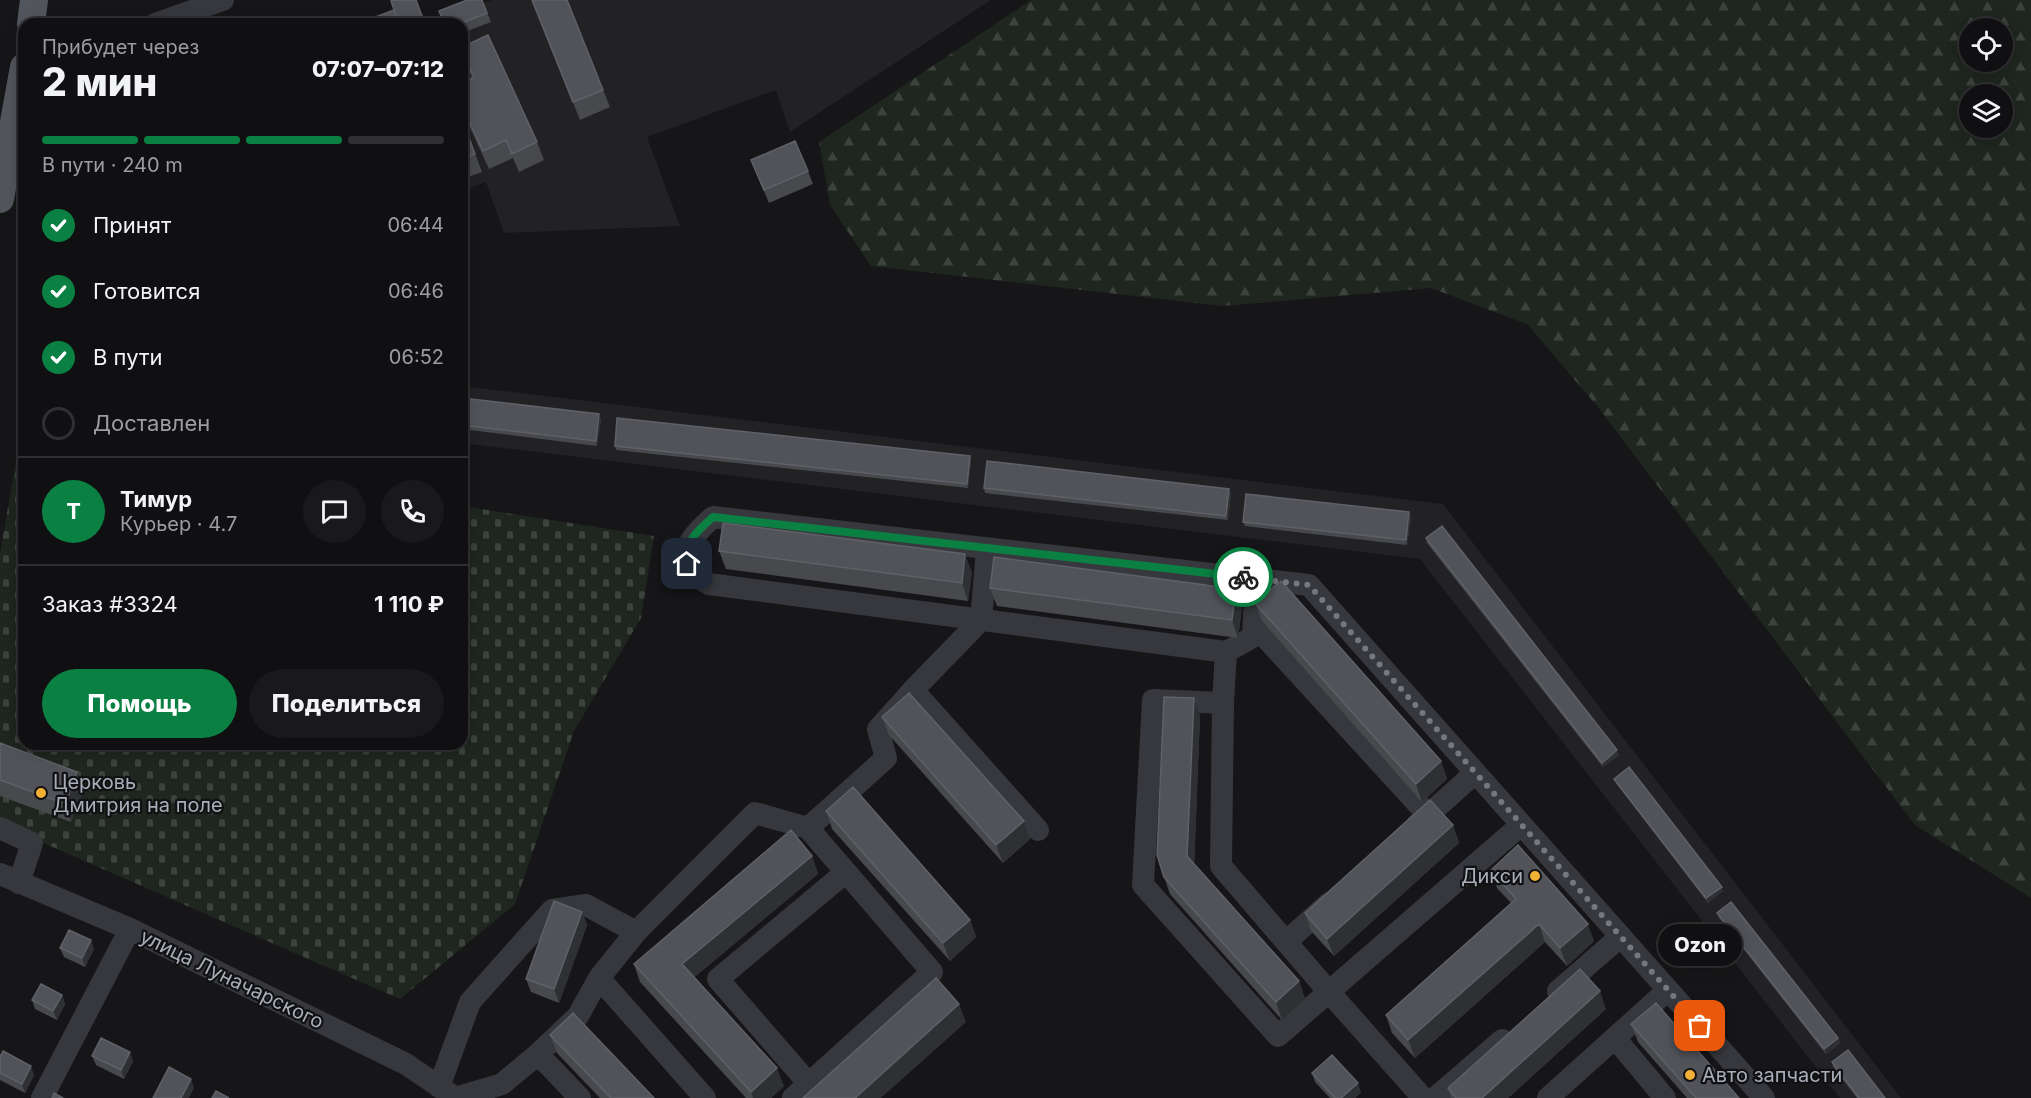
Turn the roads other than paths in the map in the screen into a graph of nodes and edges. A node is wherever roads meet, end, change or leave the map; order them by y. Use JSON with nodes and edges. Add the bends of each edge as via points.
{"nodes":[{"id":1,"x":34,"y":0,"type":"edge"},
{"id":2,"x":223,"y":0,"type":"edge"},
{"id":3,"x":32,"y":18,"type":"edge"},
{"id":4,"x":172,"y":18,"type":"edge"},
{"id":5,"x":18,"y":100,"type":"edge"},
{"id":6,"x":0,"y":199,"type":"edge"},
{"id":7,"x":987,"y":549,"type":"junction"},
{"id":8,"x":1256,"y":578,"type":"junction"},
{"id":9,"x":981,"y":620,"type":"junction"},
{"id":10,"x":1254,"y":626,"type":"junction"},
{"id":11,"x":1226,"y":652,"type":"junction"},
{"id":12,"x":913,"y":690,"type":"junction"},
{"id":13,"x":1223,"y":704,"type":"junction"},
{"id":14,"x":1475,"y":772,"type":"junction"},
{"id":15,"x":1428,"y":815,"type":"junction"},
{"id":16,"x":1521,"y":825,"type":"junction"},
{"id":17,"x":0,"y":828,"type":"edge"},
{"id":18,"x":808,"y":828,"type":"junction"},
{"id":19,"x":1038,"y":830,"type":"dead end"},
{"id":20,"x":1401,"y":839,"type":"edge"},
{"id":21,"x":846,"y":872,"type":"junction"},
{"id":22,"x":10,"y":878,"type":"edge"},
{"id":23,"x":1348,"y":886,"type":"edge"},
{"id":24,"x":130,"y":929,"type":"junction"},
{"id":25,"x":636,"y":932,"type":"junction"},
{"id":26,"x":1620,"y":937,"type":"junction"},
{"id":27,"x":1286,"y":942,"type":"junction"},
{"id":28,"x":599,"y":978,"type":"junction"},
{"id":29,"x":1668,"y":990,"type":"junction"},
{"id":30,"x":1329,"y":992,"type":"junction"},
{"id":31,"x":1541,"y":1006,"type":"edge"},
{"id":32,"x":1515,"y":1029,"type":"edge"},
{"id":33,"x":1614,"y":1038,"type":"junction"},
{"id":34,"x":538,"y":1054,"type":"junction"},
{"id":35,"x":801,"y":1091,"type":"edge"},
{"id":36,"x":450,"y":1094,"type":"edge"},
{"id":37,"x":42,"y":1098,"type":"edge"},
{"id":38,"x":580,"y":1098,"type":"edge"},
{"id":39,"x":705,"y":1098,"type":"edge"},
{"id":40,"x":1423,"y":1098,"type":"edge"},
{"id":41,"x":1435,"y":1098,"type":"edge"},
{"id":42,"x":1548,"y":1098,"type":"edge"},
{"id":43,"x":1665,"y":1098,"type":"edge"},
{"id":44,"x":1764,"y":1098,"type":"edge"}],
"edges":[{"from":1,"to":3,"type":"main road"},
{"from":2,"to":4,"type":"street"},
{"from":5,"to":6,"type":"main road"},
{"from":7,"to":8,"type":"street"},
{"from":7,"to":9,"type":"street"},
{"from":7,"to":9,"type":"street","via":[[713,517],[694,534],[686,551],[687,564],[695,576],[709,584]]},
{"from":8,"to":10,"type":"street"},
{"from":8,"to":14,"type":"street","via":[[1309,585]]},
{"from":9,"to":11,"type":"street"},
{"from":9,"to":12,"type":"street"},
{"from":10,"to":11,"type":"street","via":[[1253,637]]},
{"from":10,"to":15,"type":"street"},
{"from":11,"to":13,"type":"street"},
{"from":12,"to":18,"type":"street","via":[[878,729],[886,758]]},
{"from":12,"to":19,"type":"street"},
{"from":13,"to":27,"type":"street","via":[[1221,866]]},
{"from":13,"to":30,"type":"street","via":[[1153,700],[1143,885],[1278,1036]]},
{"from":14,"to":15,"type":"street"},
{"from":14,"to":16,"type":"street"},
{"from":15,"to":20,"type":"street"},
{"from":16,"to":26,"type":"street"},
{"from":16,"to":30,"type":"street"},
{"from":17,"to":22,"type":"street","via":[[32,843]]},
{"from":18,"to":21,"type":"street"},
{"from":18,"to":25,"type":"street","via":[[755,813]]},
{"from":21,"to":35,"type":"street","via":[[718,979]]},
{"from":21,"to":35,"type":"street","via":[[932,972]]},
{"from":22,"to":24,"type":"street","name":"улица Луначарского"},
{"from":23,"to":27,"type":"street"},
{"from":24,"to":36,"type":"street","name":"улица Луначарского","via":[[406,1064]]},
{"from":24,"to":37,"type":"street"},
{"from":25,"to":28,"type":"street"},
{"from":25,"to":36,"type":"street","via":[[586,905],[552,910],[470,1002]]},
{"from":26,"to":29,"type":"street"},
{"from":26,"to":31,"type":"street"},
{"from":27,"to":30,"type":"street"},
{"from":28,"to":34,"type":"street","via":[[578,1016]]},
{"from":28,"to":39,"type":"street"},
{"from":29,"to":33,"type":"street"},
{"from":29,"to":44,"type":"street"},
{"from":30,"to":40,"type":"street"},
{"from":32,"to":41,"type":"street"},
{"from":33,"to":42,"type":"street"},
{"from":33,"to":43,"type":"street"},
{"from":34,"to":36,"type":"street","via":[[502,1084]]},
{"from":34,"to":38,"type":"street"}]}
